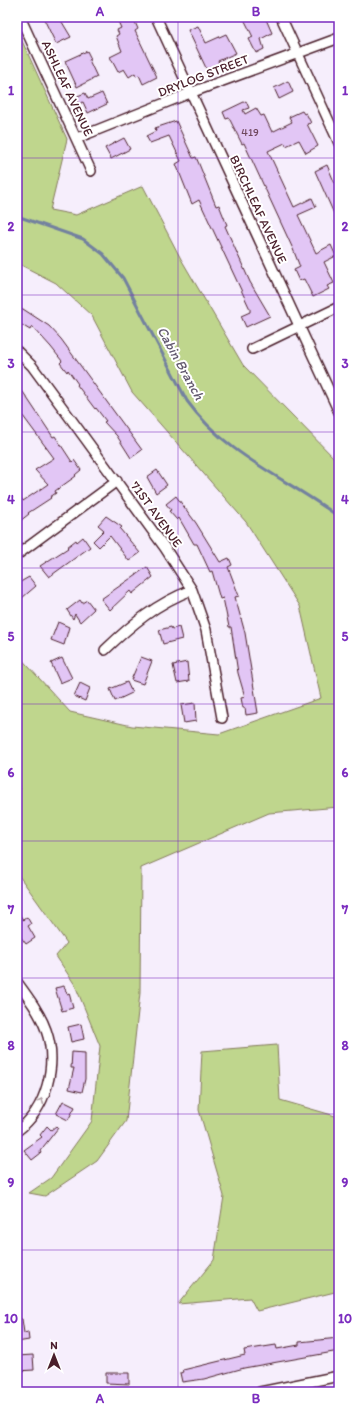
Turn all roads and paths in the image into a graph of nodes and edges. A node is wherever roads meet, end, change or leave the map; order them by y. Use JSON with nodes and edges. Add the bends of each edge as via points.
{"nodes":[{"id":1,"x":20,"y":17,"type":"edge"},
{"id":2,"x":156,"y":17,"type":"edge"},
{"id":3,"x":280,"y":17,"type":"edge"},
{"id":4,"x":339,"y":38,"type":"edge"},
{"id":5,"x":297,"y":53,"type":"junction"},
{"id":6,"x":190,"y":93,"type":"junction"},
{"id":7,"x":77,"y":138,"type":"junction"},
{"id":8,"x":339,"y":143,"type":"edge"},
{"id":9,"x":91,"y":171,"type":"dead end"},
{"id":10,"x":339,"y":307,"type":"edge"},
{"id":11,"x":299,"y":326,"type":"junction"},
{"id":12,"x":252,"y":350,"type":"dead end"},
{"id":13,"x":17,"y":351,"type":"edge"},
{"id":14,"x":339,"y":412,"type":"edge"},
{"id":15,"x":117,"y":481,"type":"junction"},
{"id":16,"x":17,"y":555,"type":"edge"},
{"id":17,"x":192,"y":590,"type":"junction"},
{"id":18,"x":105,"y":650,"type":"dead end"},
{"id":19,"x":222,"y":718,"type":"dead end"},
{"id":20,"x":17,"y":983,"type":"edge"},
{"id":21,"x":17,"y":1131,"type":"edge"},
{"id":22,"x":339,"y":1376,"type":"edge"},
{"id":23,"x":260,"y":1392,"type":"edge"}],
"edges":[{"from":1,"to":7,"type":"street","name":"ASHLEAF AVENUE"},
{"from":2,"to":6,"type":"street","name":"BIRCHLEAF AVENUE"},
{"from":3,"to":5,"type":"street"},
{"from":4,"to":5,"type":"street","name":"DRYLOG STREET"},
{"from":5,"to":6,"type":"street","name":"DRYLOG STREET"},
{"from":5,"to":8,"type":"street"},
{"from":6,"to":7,"type":"street","name":"DRYLOG STREET"},
{"from":6,"to":11,"type":"street","name":"BIRCHLEAF AVENUE"},
{"from":7,"to":9,"type":"street","name":"ASHLEAF AVENUE"},
{"from":10,"to":11,"type":"street"},
{"from":11,"to":12,"type":"street"},
{"from":11,"to":14,"type":"street","name":"BIRCHLEAF AVENUE"},
{"from":13,"to":15,"type":"street","name":"71ST AVENUE","via":[[32,366]]},
{"from":15,"to":16,"type":"street"},
{"from":15,"to":17,"type":"street","name":"71ST AVENUE"},
{"from":17,"to":18,"type":"street","via":[[149,612]]},
{"from":17,"to":19,"type":"street","name":"71ST AVENUE","via":[[206,630]]},
{"from":21,"to":20,"type":"street","one_way":true,"via":[[33,1116],[41,1102],[51,1059],[46,1030]]},
{"from":22,"to":23,"type":"street"}]}
